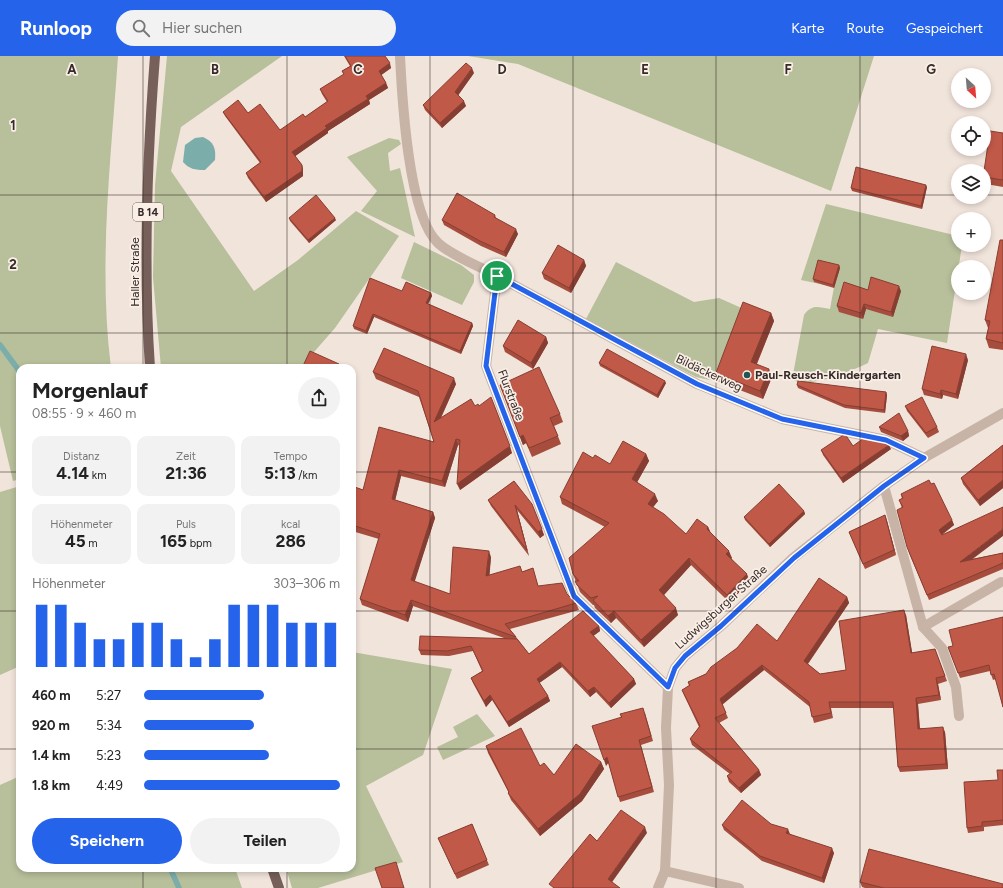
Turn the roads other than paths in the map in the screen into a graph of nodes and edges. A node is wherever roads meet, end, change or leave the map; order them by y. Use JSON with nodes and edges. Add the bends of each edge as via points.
{"nodes":[{"id":1,"x":155,"y":56,"type":"edge"},
{"id":2,"x":400,"y":56,"type":"edge"},
{"id":3,"x":497,"y":276,"type":"junction"},
{"id":4,"x":150,"y":364,"type":"edge"},
{"id":5,"x":1003,"y":413,"type":"edge"},
{"id":6,"x":924,"y":458,"type":"junction"},
{"id":7,"x":884,"y":486,"type":"junction"},
{"id":8,"x":1000,"y":582,"type":"dead end"},
{"id":9,"x":923,"y":627,"type":"junction"},
{"id":10,"x":668,"y":687,"type":"junction"},
{"id":11,"x":959,"y":716,"type":"dead end"},
{"id":12,"x":665,"y":871,"type":"junction"},
{"id":13,"x":273,"y":872,"type":"edge"},
{"id":14,"x":279,"y":888,"type":"edge"},
{"id":15,"x":658,"y":888,"type":"edge"},
{"id":16,"x":739,"y":888,"type":"edge"}],
"edges":[{"from":1,"to":4,"type":"main road","name":"Haller Straße","number":"B 14","via":[[149,136],[147,286]]},
{"from":2,"to":3,"type":"street","via":[[408,150],[422,214],[429,232],[438,243]]},
{"from":3,"to":6,"type":"street","name":"Bildäckerweg","via":[[697,384],[782,419],[886,440]]},
{"from":3,"to":10,"type":"street","name":"Flurstraße","via":[[486,366],[574,596]]},
{"from":5,"to":6,"type":"street","name":"Ludwigsburger Straße"},
{"from":6,"to":7,"type":"street","name":"Ludwigsburger Straße"},
{"from":7,"to":9,"type":"street"},
{"from":7,"to":10,"type":"street","name":"Ludwigsburger Straße","via":[[794,558],[685,656],[675,668]]},
{"from":8,"to":9,"type":"street"},
{"from":9,"to":11,"type":"street","via":[[942,648],[956,687]]},
{"from":10,"to":12,"type":"street","name":"Ludwigsburger Straße","via":[[666,728],[669,785]]},
{"from":12,"to":15,"type":"street","name":"Ludwigsburger Straße"},
{"from":12,"to":16,"type":"street"},
{"from":13,"to":14,"type":"main road"}]}
